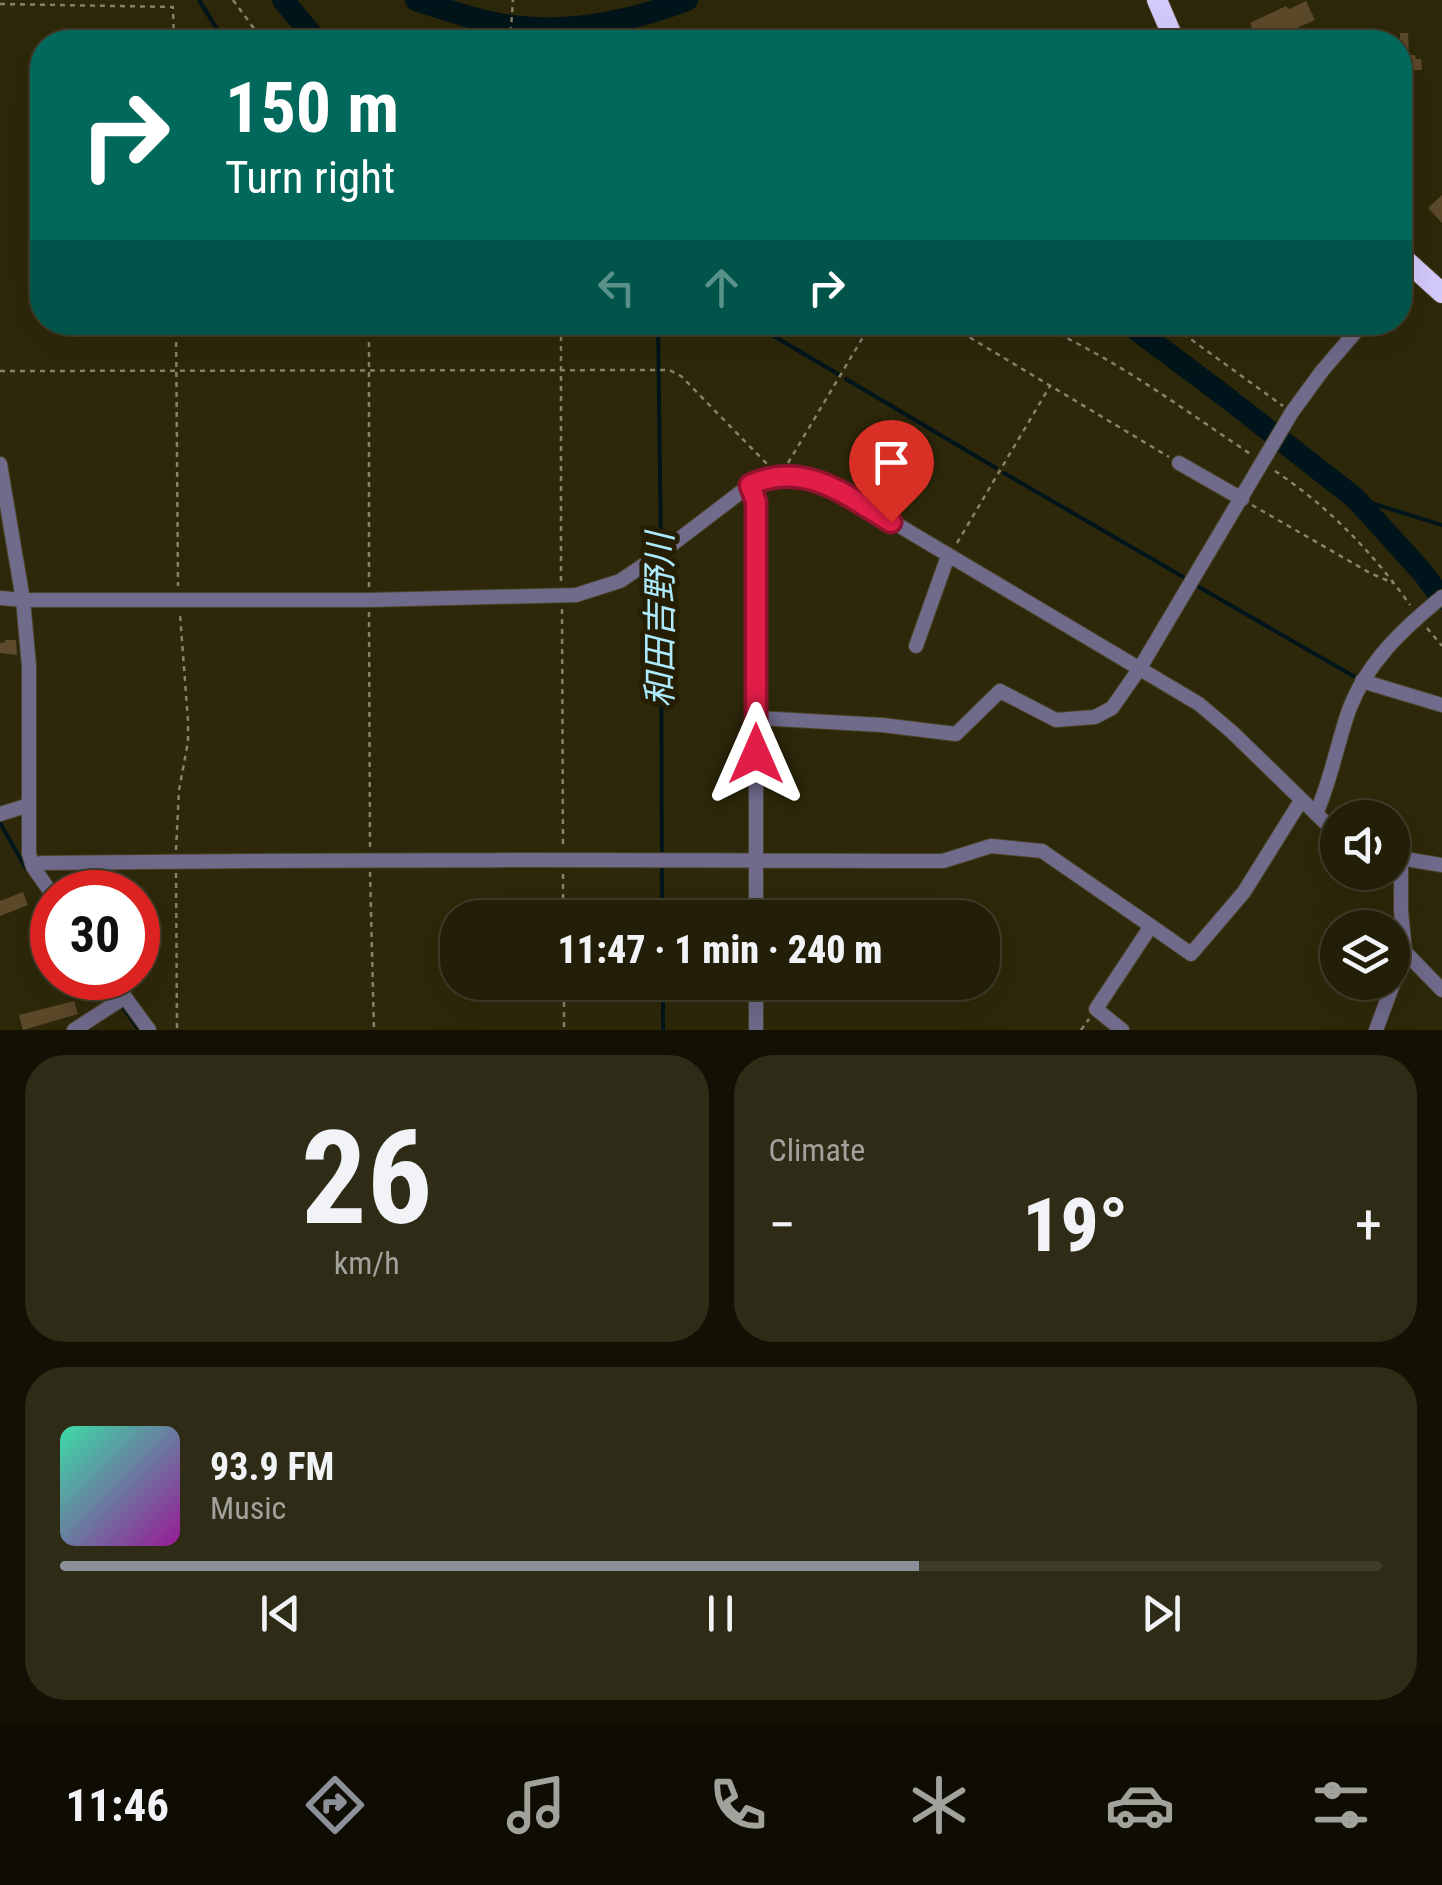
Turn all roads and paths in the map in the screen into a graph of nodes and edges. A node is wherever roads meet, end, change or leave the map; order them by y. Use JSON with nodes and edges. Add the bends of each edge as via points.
{"nodes":[{"id":1,"x":234,"y":0,"type":"edge"},
{"id":2,"x":513,"y":0,"type":"edge"},
{"id":3,"x":1157,"y":0,"type":"edge"},
{"id":4,"x":0,"y":4,"type":"edge"},
{"id":5,"x":174,"y":30,"type":"edge"},
{"id":6,"x":255,"y":30,"type":"edge"},
{"id":7,"x":511,"y":30,"type":"edge"},
{"id":8,"x":1170,"y":30,"type":"edge"},
{"id":9,"x":1412,"y":270,"type":"edge"},
{"id":10,"x":1438,"y":284,"type":"edge"},
{"id":11,"x":176,"y":335,"type":"edge"},
{"id":12,"x":562,"y":335,"type":"edge"},
{"id":13,"x":864,"y":335,"type":"edge"},
{"id":14,"x":966,"y":335,"type":"edge"},
{"id":15,"x":1185,"y":335,"type":"edge"},
{"id":16,"x":1353,"y":335,"type":"edge"},
{"id":17,"x":561,"y":370,"type":"junction"},
{"id":18,"x":0,"y":371,"type":"edge"},
{"id":19,"x":175,"y":371,"type":"junction"},
{"id":20,"x":1050,"y":385,"type":"junction"},
{"id":21,"x":1292,"y":414,"type":"junction"},
{"id":22,"x":1179,"y":463,"type":"joint"},
{"id":23,"x":0,"y":464,"type":"edge"},
{"id":24,"x":780,"y":476,"type":"junction"},
{"id":25,"x":750,"y":485,"type":"junction"},
{"id":26,"x":1242,"y":499,"type":"junction"},
{"id":27,"x":948,"y":556,"type":"junction"},
{"id":28,"x":1394,"y":584,"type":"dead end"},
{"id":29,"x":562,"y":596,"type":"junction"},
{"id":30,"x":1442,"y":597,"type":"edge"},
{"id":31,"x":0,"y":598,"type":"edge"},
{"id":32,"x":23,"y":600,"type":"junction"},
{"id":33,"x":178,"y":600,"type":"junction"},
{"id":34,"x":916,"y":646,"type":"dead end"},
{"id":35,"x":1140,"y":668,"type":"junction"},
{"id":36,"x":1362,"y":682,"type":"junction"},
{"id":37,"x":1442,"y":705,"type":"edge"},
{"id":38,"x":756,"y":718,"type":"junction"},
{"id":39,"x":1304,"y":802,"type":"junction"},
{"id":40,"x":29,"y":805,"type":"junction"},
{"id":41,"x":0,"y":814,"type":"edge"},
{"id":42,"x":1316,"y":814,"type":"junction"},
{"id":43,"x":1320,"y":818,"type":"edge"},
{"id":44,"x":564,"y":859,"type":"junction"},
{"id":45,"x":756,"y":860,"type":"junction"},
{"id":46,"x":1410,"y":860,"type":"edge"},
{"id":47,"x":176,"y":861,"type":"junction"},
{"id":48,"x":370,"y":861,"type":"junction"},
{"id":49,"x":1442,"y":865,"type":"edge"},
{"id":50,"x":33,"y":867,"type":"junction"},
{"id":51,"x":35,"y":870,"type":"edge"},
{"id":52,"x":564,"y":900,"type":"edge"},
{"id":53,"x":756,"y":900,"type":"edge"},
{"id":54,"x":1151,"y":926,"type":"junction"},
{"id":55,"x":1410,"y":957,"type":"edge"},
{"id":56,"x":1442,"y":990,"type":"edge"},
{"id":57,"x":120,"y":1000,"type":"edge"},
{"id":58,"x":127,"y":1000,"type":"edge"},
{"id":59,"x":564,"y":1000,"type":"edge"},
{"id":60,"x":756,"y":1000,"type":"edge"},
{"id":61,"x":1387,"y":1000,"type":"edge"},
{"id":62,"x":74,"y":1030,"type":"edge"},
{"id":63,"x":149,"y":1030,"type":"edge"},
{"id":64,"x":178,"y":1030,"type":"edge"},
{"id":65,"x":374,"y":1030,"type":"edge"},
{"id":66,"x":564,"y":1030,"type":"edge"},
{"id":67,"x":756,"y":1030,"type":"edge"},
{"id":68,"x":1122,"y":1030,"type":"edge"},
{"id":69,"x":1376,"y":1030,"type":"edge"}],
"edges":[{"from":1,"to":6,"type":"path"},
{"from":2,"to":7,"type":"path"},
{"from":3,"to":8,"type":"highway"},
{"from":4,"to":5,"type":"path","via":[[173,7]]},
{"from":9,"to":10,"type":"highway"},
{"from":11,"to":19,"type":"path"},
{"from":12,"to":17,"type":"path"},
{"from":13,"to":24,"type":"path"},
{"from":14,"to":20,"type":"path"},
{"from":15,"to":21,"type":"path"},
{"from":16,"to":21,"type":"street"},
{"from":17,"to":19,"type":"path"},
{"from":17,"to":24,"type":"path","via":[[675,372]]},
{"from":17,"to":29,"type":"path"},
{"from":18,"to":19,"type":"path"},
{"from":19,"to":33,"type":"path"},
{"from":20,"to":22,"type":"path"},
{"from":20,"to":27,"type":"path"},
{"from":21,"to":26,"type":"street"},
{"from":22,"to":26,"type":"street"},
{"from":23,"to":32,"type":"street"},
{"from":24,"to":25,"type":"street"},
{"from":24,"to":27,"type":"street","via":[[834,487]]},
{"from":25,"to":29,"type":"street","via":[[620,581]]},
{"from":25,"to":38,"type":"street","via":[[756,502]]},
{"from":26,"to":28,"type":"path"},
{"from":26,"to":35,"type":"street"},
{"from":27,"to":34,"type":"street"},
{"from":27,"to":35,"type":"street"},
{"from":29,"to":33,"type":"street"},
{"from":29,"to":44,"type":"path"},
{"from":30,"to":36,"type":"street","via":[[1384,651]]},
{"from":31,"to":32,"type":"street"},
{"from":32,"to":33,"type":"street"},
{"from":32,"to":40,"type":"street"},
{"from":33,"to":47,"type":"path","via":[[188,742]]},
{"from":35,"to":38,"type":"street","via":[[1112,708],[1095,717],[1056,720],[1000,691],[956,734]]},
{"from":35,"to":39,"type":"street","via":[[1210,712]]},
{"from":36,"to":37,"type":"street"},
{"from":36,"to":42,"type":"street"},
{"from":38,"to":45,"type":"street"},
{"from":39,"to":42,"type":"street"},
{"from":39,"to":54,"type":"street","via":[[1244,892],[1190,954]]},
{"from":40,"to":41,"type":"street"},
{"from":40,"to":50,"type":"street"},
{"from":42,"to":43,"type":"street"},
{"from":44,"to":45,"type":"street"},
{"from":44,"to":48,"type":"street"},
{"from":44,"to":52,"type":"path"},
{"from":45,"to":53,"type":"street"},
{"from":45,"to":54,"type":"street","via":[[943,862],[992,846],[1042,852]]},
{"from":46,"to":49,"type":"street"},
{"from":47,"to":48,"type":"street"},
{"from":47,"to":50,"type":"street"},
{"from":47,"to":64,"type":"path"},
{"from":48,"to":65,"type":"path"},
{"from":50,"to":51,"type":"street"},
{"from":54,"to":68,"type":"street","via":[[1096,1009]]},
{"from":55,"to":56,"type":"street"},
{"from":57,"to":62,"type":"street"},
{"from":58,"to":63,"type":"street"},
{"from":59,"to":66,"type":"path"},
{"from":60,"to":67,"type":"street"},
{"from":61,"to":69,"type":"street"}]}
